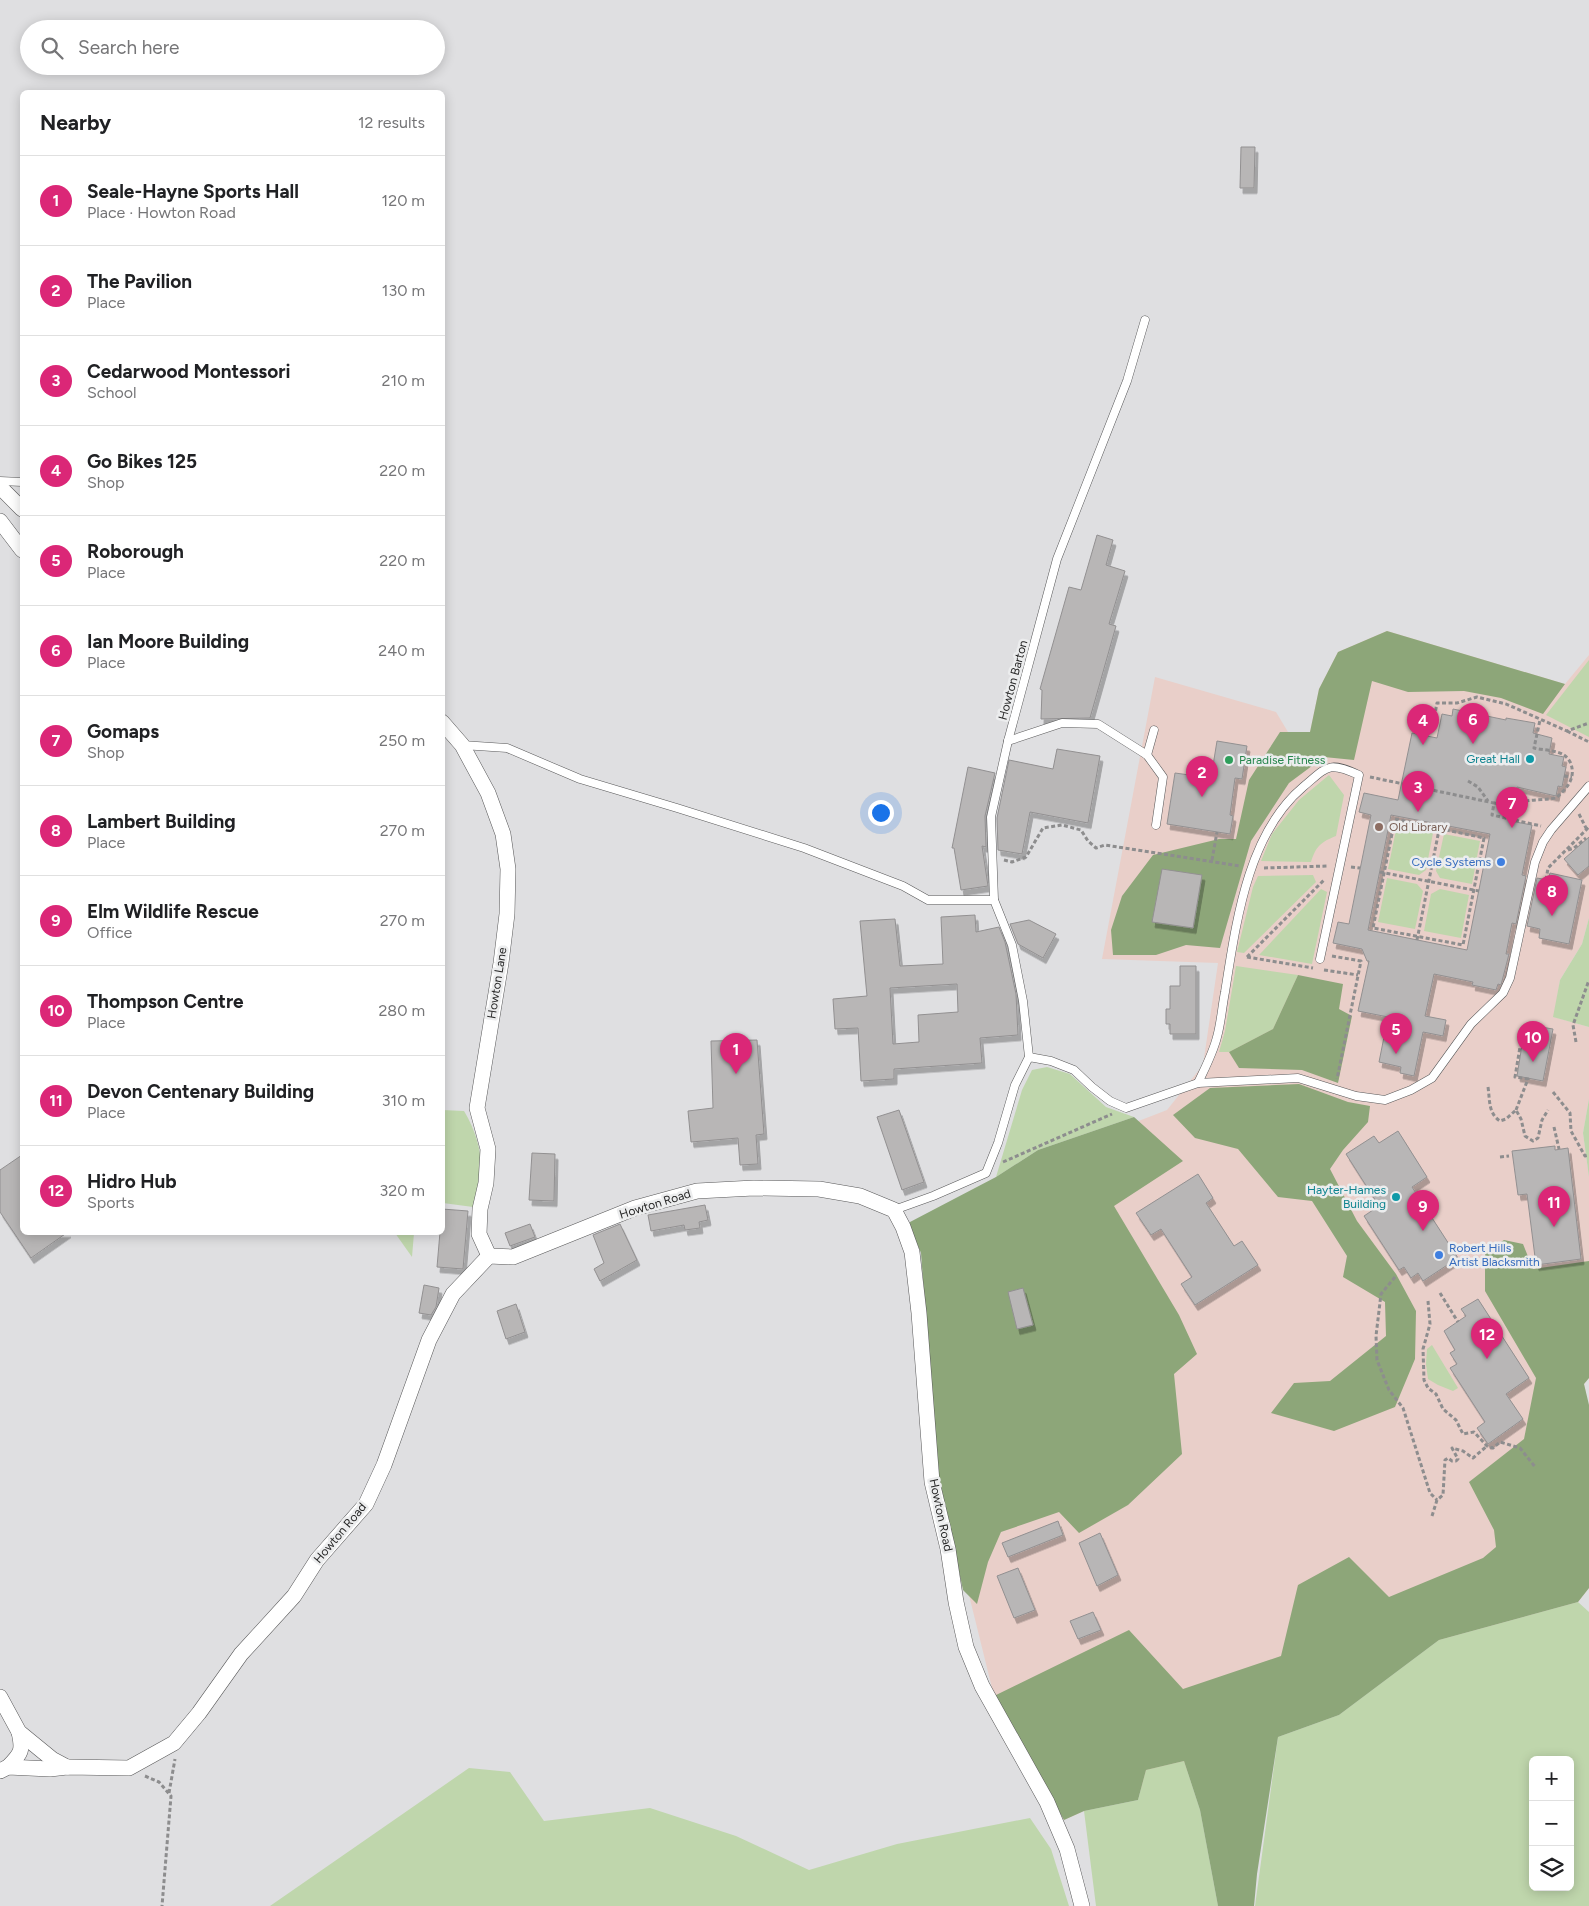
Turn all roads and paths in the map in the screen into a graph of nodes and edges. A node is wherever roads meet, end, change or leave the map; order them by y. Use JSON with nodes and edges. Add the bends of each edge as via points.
{"nodes":[{"id":1,"x":1145,"y":320,"type":"dead end"},
{"id":2,"x":0,"y":481,"type":"edge"},
{"id":3,"x":20,"y":482,"type":"edge"},
{"id":4,"x":0,"y":487,"type":"edge"},
{"id":5,"x":20,"y":508,"type":"edge"},
{"id":6,"x":0,"y":521,"type":"edge"},
{"id":7,"x":20,"y":547,"type":"edge"},
{"id":8,"x":1540,"y":720,"type":"junction"},
{"id":9,"x":1589,"y":723,"type":"edge"},
{"id":10,"x":445,"y":725,"type":"edge"},
{"id":11,"x":1154,"y":730,"type":"dead end"},
{"id":12,"x":1432,"y":730,"type":"dead end"},
{"id":13,"x":1567,"y":731,"type":"junction"},
{"id":14,"x":1008,"y":742,"type":"junction"},
{"id":15,"x":1589,"y":742,"type":"edge"},
{"id":16,"x":462,"y":745,"type":"junction"},
{"id":17,"x":1147,"y":756,"type":"junction"},
{"id":18,"x":1359,"y":775,"type":"junction"},
{"id":19,"x":1564,"y":776,"type":"dead end"},
{"id":20,"x":1572,"y":777,"type":"junction"},
{"id":21,"x":1468,"y":781,"type":"dead end"},
{"id":22,"x":1589,"y":786,"type":"edge"},
{"id":23,"x":1488,"y":802,"type":"junction"},
{"id":24,"x":1494,"y":803,"type":"junction"},
{"id":25,"x":1579,"y":815,"type":"dead end"},
{"id":26,"x":1156,"y":825,"type":"dead end"},
{"id":27,"x":1440,"y":827,"type":"junction"},
{"id":28,"x":1588,"y":828,"type":"edge"},
{"id":29,"x":1551,"y":830,"type":"junction"},
{"id":30,"x":1217,"y":832,"type":"dead end"},
{"id":31,"x":1488,"y":834,"type":"dead end"},
{"id":32,"x":1484,"y":838,"type":"junction"},
{"id":33,"x":1586,"y":838,"type":"dead end"},
{"id":34,"x":1567,"y":850,"type":"junction"},
{"id":35,"x":993,"y":858,"type":"junction"},
{"id":36,"x":1212,"y":860,"type":"junction"},
{"id":37,"x":1250,"y":868,"type":"junction"},
{"id":38,"x":1312,"y":868,"type":"dead end"},
{"id":39,"x":1382,"y":872,"type":"junction"},
{"id":40,"x":1546,"y":880,"type":"dead end"},
{"id":41,"x":1429,"y":881,"type":"junction"},
{"id":42,"x":1318,"y":885,"type":"dead end"},
{"id":43,"x":1474,"y":890,"type":"junction"},
{"id":44,"x":1479,"y":891,"type":"dead end"},
{"id":45,"x":994,"y":900,"type":"junction"},
{"id":46,"x":1417,"y":938,"type":"junction"},
{"id":47,"x":1321,"y":956,"type":"joint"},
{"id":48,"x":1247,"y":957,"type":"junction"},
{"id":49,"x":1230,"y":958,"type":"junction"},
{"id":50,"x":1358,"y":976,"type":"junction"},
{"id":51,"x":1589,"y":980,"type":"edge"},
{"id":52,"x":1576,"y":1042,"type":"dead end"},
{"id":53,"x":1520,"y":1047,"type":"dead end"},
{"id":54,"x":1029,"y":1057,"type":"junction"},
{"id":55,"x":1198,"y":1083,"type":"junction"},
{"id":56,"x":1488,"y":1086,"type":"dead end"},
{"id":57,"x":1334,"y":1089,"type":"junction"},
{"id":58,"x":1553,"y":1092,"type":"dead end"},
{"id":59,"x":1126,"y":1108,"type":"junction"},
{"id":60,"x":1516,"y":1110,"type":"junction"},
{"id":61,"x":1548,"y":1110,"type":"dead end"},
{"id":62,"x":1554,"y":1127,"type":"dead end"},
{"id":63,"x":1559,"y":1149,"type":"dead end"},
{"id":64,"x":1589,"y":1155,"type":"edge"},
{"id":65,"x":1509,"y":1156,"type":"dead end"},
{"id":66,"x":1500,"y":1157,"type":"dead end"},
{"id":67,"x":1009,"y":1158,"type":"dead end"},
{"id":68,"x":894,"y":1210,"type":"junction"},
{"id":69,"x":489,"y":1256,"type":"junction"},
{"id":70,"x":1395,"y":1277,"type":"dead end"},
{"id":71,"x":1440,"y":1293,"type":"dead end"},
{"id":72,"x":1428,"y":1301,"type":"dead end"},
{"id":73,"x":1458,"y":1322,"type":"dead end"},
{"id":74,"x":1487,"y":1446,"type":"junction"},
{"id":75,"x":1536,"y":1468,"type":"dead end"},
{"id":76,"x":1437,"y":1500,"type":"junction"},
{"id":77,"x":1432,"y":1516,"type":"dead end"},
{"id":78,"x":0,"y":1697,"type":"edge"},
{"id":79,"x":19,"y":1732,"type":"junction"},
{"id":80,"x":67,"y":1767,"type":"junction"},
{"id":81,"x":129,"y":1768,"type":"junction"},
{"id":82,"x":4,"y":1769,"type":"edge"},
{"id":83,"x":162,"y":1906,"type":"edge"},
{"id":84,"x":1082,"y":1906,"type":"edge"}],
"edges":[{"from":1,"to":14,"type":"lane","name":"Howton Barton","via":[[1127,381],[1057,559]]},
{"from":2,"to":3,"type":"lane"},
{"from":4,"to":5,"type":"street"},
{"from":6,"to":7,"type":"street"},
{"from":8,"to":12,"type":"path","via":[[1506,704],[1477,697],[1457,703],[1437,703]]},
{"from":8,"to":13,"type":"path"},
{"from":8,"to":20,"type":"path","via":[[1534,748],[1565,755],[1570,761]]},
{"from":9,"to":13,"type":"path"},
{"from":10,"to":16,"type":"street","name":"Howton Lane"},
{"from":11,"to":17,"type":"lane"},
{"from":13,"to":15,"type":"path"},
{"from":14,"to":17,"type":"lane","via":[[1062,723],[1098,724]]},
{"from":14,"to":35,"type":"lane","name":"Howton Barton","via":[[991,817]]},
{"from":16,"to":45,"type":"lane","via":[[507,748],[580,780],[804,848],[903,886],[928,900]]},
{"from":16,"to":69,"type":"street","name":"Howton Lane","via":[[488,793],[503,834],[508,869],[501,963],[477,1108],[488,1149],[480,1234]]},
{"from":17,"to":26,"type":"lane","via":[[1163,777]]},
{"from":18,"to":23,"type":"path"},
{"from":18,"to":37,"type":"lane","via":[[1342,768],[1326,768],[1299,790],[1266,832]]},
{"from":18,"to":47,"type":"lane"},
{"from":19,"to":20,"type":"path"},
{"from":20,"to":24,"type":"path","via":[[1556,798],[1530,799],[1512,806]]},
{"from":21,"to":23,"type":"path","via":[[1478,787]]},
{"from":22,"to":29,"type":"lane"},
{"from":23,"to":24,"type":"path"},
{"from":24,"to":29,"type":"path","via":[[1492,816]]},
{"from":25,"to":28,"type":"path"},
{"from":27,"to":32,"type":"path"},
{"from":27,"to":39,"type":"path","via":[[1395,818]]},
{"from":27,"to":41,"type":"path"},
{"from":28,"to":34,"type":"path"},
{"from":29,"to":57,"type":"lane","via":[[1535,862],[1510,978],[1503,993],[1471,1024],[1432,1078],[1385,1100]]},
{"from":30,"to":36,"type":"path"},
{"from":31,"to":32,"type":"path"},
{"from":32,"to":43,"type":"path"},
{"from":33,"to":34,"type":"path"},
{"from":34,"to":40,"type":"path","via":[[1548,868]]},
{"from":35,"to":36,"type":"path","via":[[1012,862],[1026,858],[1043,828],[1062,824],[1081,830],[1096,848],[1105,845]]},
{"from":35,"to":45,"type":"lane","name":"Howton Barton"},
{"from":36,"to":37,"type":"path"},
{"from":37,"to":38,"type":"path"},
{"from":37,"to":49,"type":"lane"},
{"from":39,"to":41,"type":"path"},
{"from":39,"to":46,"type":"path","via":[[1373,929]]},
{"from":41,"to":43,"type":"path"},
{"from":41,"to":46,"type":"path"},
{"from":42,"to":48,"type":"path"},
{"from":43,"to":44,"type":"path"},
{"from":43,"to":46,"type":"path","via":[[1463,945]]},
{"from":45,"to":54,"type":"lane","name":"Howton Barton","via":[[1012,945]]},
{"from":47,"to":50,"type":"path","via":[[1360,961]]},
{"from":48,"to":49,"type":"path"},
{"from":48,"to":50,"type":"path"},
{"from":49,"to":55,"type":"lane","via":[[1217,1038]]},
{"from":50,"to":57,"type":"path"},
{"from":51,"to":52,"type":"path","via":[[1573,1025]]},
{"from":53,"to":60,"type":"path","via":[[1515,1077],[1528,1079]]},
{"from":54,"to":59,"type":"lane","via":[[1074,1070],[1110,1101]]},
{"from":54,"to":68,"type":"lane","via":[[1015,1085],[986,1173]]},
{"from":55,"to":57,"type":"lane","via":[[1298,1078]]},
{"from":55,"to":59,"type":"lane"},
{"from":56,"to":60,"type":"path","via":[[1494,1116],[1500,1121]]},
{"from":58,"to":64,"type":"path","via":[[1570,1113],[1571,1131],[1585,1156]]},
{"from":59,"to":67,"type":"path"},
{"from":60,"to":61,"type":"path","via":[[1525,1136],[1533,1141],[1538,1138]]},
{"from":62,"to":63,"type":"path"},
{"from":65,"to":66,"type":"path"},
{"from":68,"to":69,"type":"street","name":"Howton Road","via":[[860,1196],[819,1189],[697,1191],[635,1208],[513,1257]]},
{"from":68,"to":84,"type":"street","name":"Howton Road","via":[[912,1252],[932,1482],[966,1647],[982,1686],[1047,1802],[1067,1848]]},
{"from":69,"to":81,"type":"street","name":"Howton Road","via":[[453,1294],[429,1340],[384,1466],[366,1504],[317,1560],[294,1596],[241,1654],[174,1743]]},
{"from":70,"to":76,"type":"path","via":[[1381,1294],[1377,1360],[1389,1390],[1403,1408],[1430,1493]]},
{"from":71,"to":73,"type":"path"},
{"from":72,"to":74,"type":"path","via":[[1430,1324],[1423,1349],[1424,1380],[1443,1409],[1456,1420],[1463,1434],[1474,1432]]},
{"from":74,"to":75,"type":"path","via":[[1493,1448],[1500,1442],[1520,1448]]},
{"from":74,"to":76,"type":"path","via":[[1473,1458],[1452,1448],[1458,1459],[1445,1460],[1443,1495]]},
{"from":76,"to":77,"type":"path"},
{"from":78,"to":79,"type":"street"},
{"from":79,"to":80,"type":"street"},
{"from":79,"to":82,"type":"street","via":[[22,1746],[17,1758]]},
{"from":80,"to":81,"type":"street","name":"Howton Road"},
{"from":80,"to":82,"type":"street","name":"Howton Road"},
{"from":81,"to":83,"type":"path","via":[[159,1782],[171,1796]]}]}
